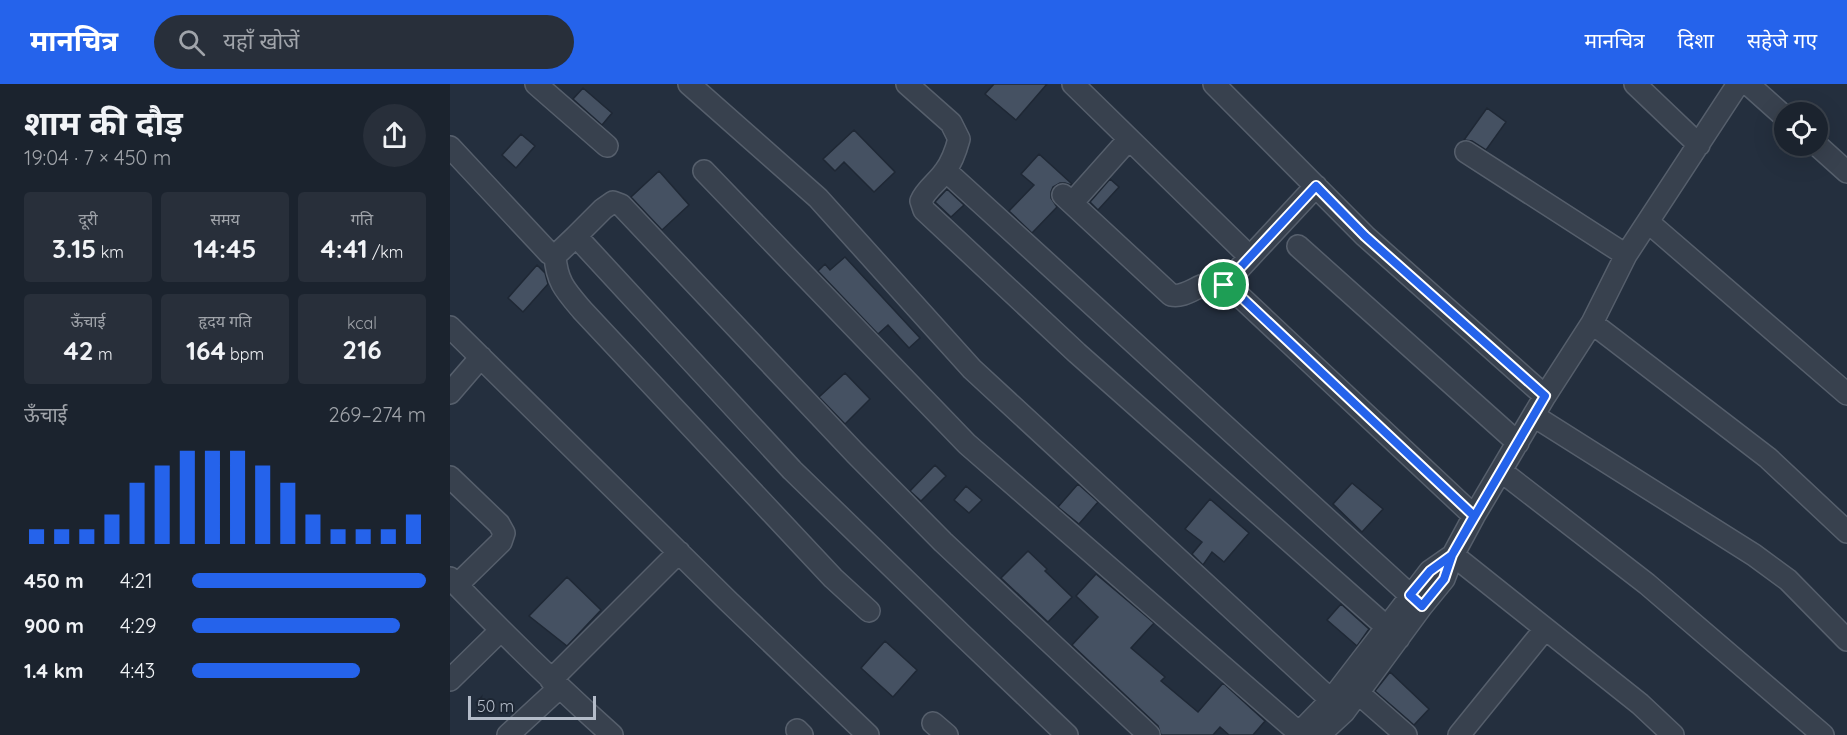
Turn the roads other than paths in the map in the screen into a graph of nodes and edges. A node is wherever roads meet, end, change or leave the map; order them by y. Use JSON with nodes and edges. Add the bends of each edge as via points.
{"nodes":[{"id":1,"x":536,"y":84,"type":"edge"},
{"id":2,"x":689,"y":84,"type":"edge"},
{"id":3,"x":907,"y":84,"type":"edge"},
{"id":4,"x":1073,"y":84,"type":"edge"},
{"id":5,"x":1214,"y":84,"type":"edge"},
{"id":6,"x":1635,"y":84,"type":"edge"},
{"id":7,"x":1738,"y":84,"type":"edge"},
{"id":8,"x":1748,"y":84,"type":"edge"},
{"id":9,"x":1774,"y":107,"type":"edge"},
{"id":10,"x":1129,"y":139,"type":"junction"},
{"id":11,"x":1699,"y":145,"type":"junction"},
{"id":12,"x":607,"y":146,"type":"dead end"},
{"id":13,"x":450,"y":147,"type":"edge"},
{"id":14,"x":1466,"y":152,"type":"dead end"},
{"id":15,"x":1828,"y":155,"type":"edge"},
{"id":16,"x":704,"y":171,"type":"dead end"},
{"id":17,"x":946,"y":171,"type":"junction"},
{"id":18,"x":1847,"y":172,"type":"edge"},
{"id":19,"x":1316,"y":186,"type":"junction"},
{"id":20,"x":1648,"y":222,"type":"junction"},
{"id":21,"x":576,"y":236,"type":"junction"},
{"id":22,"x":1299,"y":246,"type":"dead end"},
{"id":23,"x":1626,"y":255,"type":"junction"},
{"id":24,"x":555,"y":256,"type":"junction"},
{"id":25,"x":1250,"y":257,"type":"junction"},
{"id":26,"x":1224,"y":285,"type":"junction"},
{"id":27,"x":1592,"y":323,"type":"junction"},
{"id":28,"x":450,"y":327,"type":"edge"},
{"id":29,"x":481,"y":357,"type":"junction"},
{"id":30,"x":450,"y":393,"type":"edge"},
{"id":31,"x":1847,"y":394,"type":"edge"},
{"id":32,"x":1545,"y":396,"type":"junction"},
{"id":33,"x":1534,"y":416,"type":"junction"},
{"id":34,"x":1518,"y":443,"type":"junction"},
{"id":35,"x":1501,"y":471,"type":"junction"},
{"id":36,"x":450,"y":477,"type":"edge"},
{"id":37,"x":1474,"y":516,"type":"junction"},
{"id":38,"x":1847,"y":532,"type":"edge"},
{"id":39,"x":679,"y":552,"type":"junction"},
{"id":40,"x":1452,"y":555,"type":"junction"},
{"id":41,"x":454,"y":581,"type":"edge"},
{"id":42,"x":1416,"y":600,"type":"junction"},
{"id":43,"x":869,"y":611,"type":"dead end"},
{"id":44,"x":1545,"y":629,"type":"junction"},
{"id":45,"x":500,"y":630,"type":"junction"},
{"id":46,"x":1393,"y":633,"type":"junction"},
{"id":47,"x":1847,"y":640,"type":"edge"},
{"id":48,"x":450,"y":680,"type":"edge"},
{"id":49,"x":555,"y":684,"type":"junction"},
{"id":50,"x":1357,"y":692,"type":"junction"},
{"id":51,"x":1331,"y":700,"type":"junction"},
{"id":52,"x":1305,"y":734,"type":"edge"},
{"id":53,"x":508,"y":735,"type":"edge"},
{"id":54,"x":612,"y":735,"type":"edge"},
{"id":55,"x":868,"y":735,"type":"edge"},
{"id":56,"x":1067,"y":735,"type":"edge"},
{"id":57,"x":1149,"y":735,"type":"edge"},
{"id":58,"x":1406,"y":735,"type":"edge"},
{"id":59,"x":1459,"y":735,"type":"edge"},
{"id":60,"x":1673,"y":735,"type":"edge"},
{"id":61,"x":1823,"y":735,"type":"edge"}],
"edges":[{"from":1,"to":12,"type":"street"},
{"from":2,"to":51,"type":"street","via":[[818,198],[972,369]]},
{"from":3,"to":17,"type":"street","via":[[951,123],[959,139]]},
{"from":4,"to":10,"type":"street"},
{"from":5,"to":19,"type":"street"},
{"from":6,"to":11,"type":"street"},
{"from":7,"to":11,"type":"street"},
{"from":8,"to":9,"type":"street"},
{"from":10,"to":25,"type":"street"},
{"from":10,"to":26,"type":"street","via":[[1067,199],[1171,295],[1206,284]]},
{"from":11,"to":20,"type":"street"},
{"from":13,"to":24,"type":"street"},
{"from":14,"to":23,"type":"street"},
{"from":15,"to":18,"type":"street"},
{"from":16,"to":52,"type":"street","via":[[967,444]]},
{"from":17,"to":42,"type":"street"},
{"from":17,"to":46,"type":"street","via":[[924,194],[924,210],[1077,353]]},
{"from":19,"to":25,"type":"street"},
{"from":19,"to":32,"type":"street","via":[[1365,236]]},
{"from":20,"to":23,"type":"street"},
{"from":20,"to":31,"type":"street"},
{"from":21,"to":24,"type":"street"},
{"from":21,"to":56,"type":"street","via":[[792,470]]},
{"from":21,"to":57,"type":"street","via":[[613,202],[621,205],[943,542]]},
{"from":22,"to":34,"type":"street"},
{"from":23,"to":27,"type":"street"},
{"from":24,"to":43,"type":"street","via":[[556,272],[582,310],[833,578]]},
{"from":25,"to":26,"type":"street"},
{"from":26,"to":37,"type":"street","via":[[1236,292]]},
{"from":27,"to":32,"type":"street"},
{"from":27,"to":38,"type":"street","via":[[1768,458]]},
{"from":28,"to":29,"type":"street"},
{"from":29,"to":30,"type":"street"},
{"from":29,"to":39,"type":"street"},
{"from":32,"to":33,"type":"street"},
{"from":33,"to":34,"type":"street"},
{"from":33,"to":47,"type":"street","via":[[1754,555],[1788,580]]},
{"from":34,"to":35,"type":"street"},
{"from":35,"to":37,"type":"street"},
{"from":35,"to":61,"type":"street","via":[[1647,584]]},
{"from":36,"to":41,"type":"street","via":[[504,533],[501,542]]},
{"from":37,"to":40,"type":"street"},
{"from":39,"to":49,"type":"street"},
{"from":39,"to":55,"type":"street"},
{"from":40,"to":42,"type":"street","via":[[1430,571]]},
{"from":40,"to":44,"type":"street"},
{"from":41,"to":45,"type":"street"},
{"from":42,"to":46,"type":"street"},
{"from":44,"to":59,"type":"street"},
{"from":44,"to":60,"type":"street"},
{"from":45,"to":48,"type":"street"},
{"from":45,"to":49,"type":"street"},
{"from":46,"to":50,"type":"street"},
{"from":46,"to":51,"type":"street"},
{"from":49,"to":53,"type":"street"},
{"from":49,"to":54,"type":"street"},
{"from":50,"to":52,"type":"street","via":[[1344,712]]},
{"from":50,"to":58,"type":"street"},
{"from":51,"to":52,"type":"street"}]}
